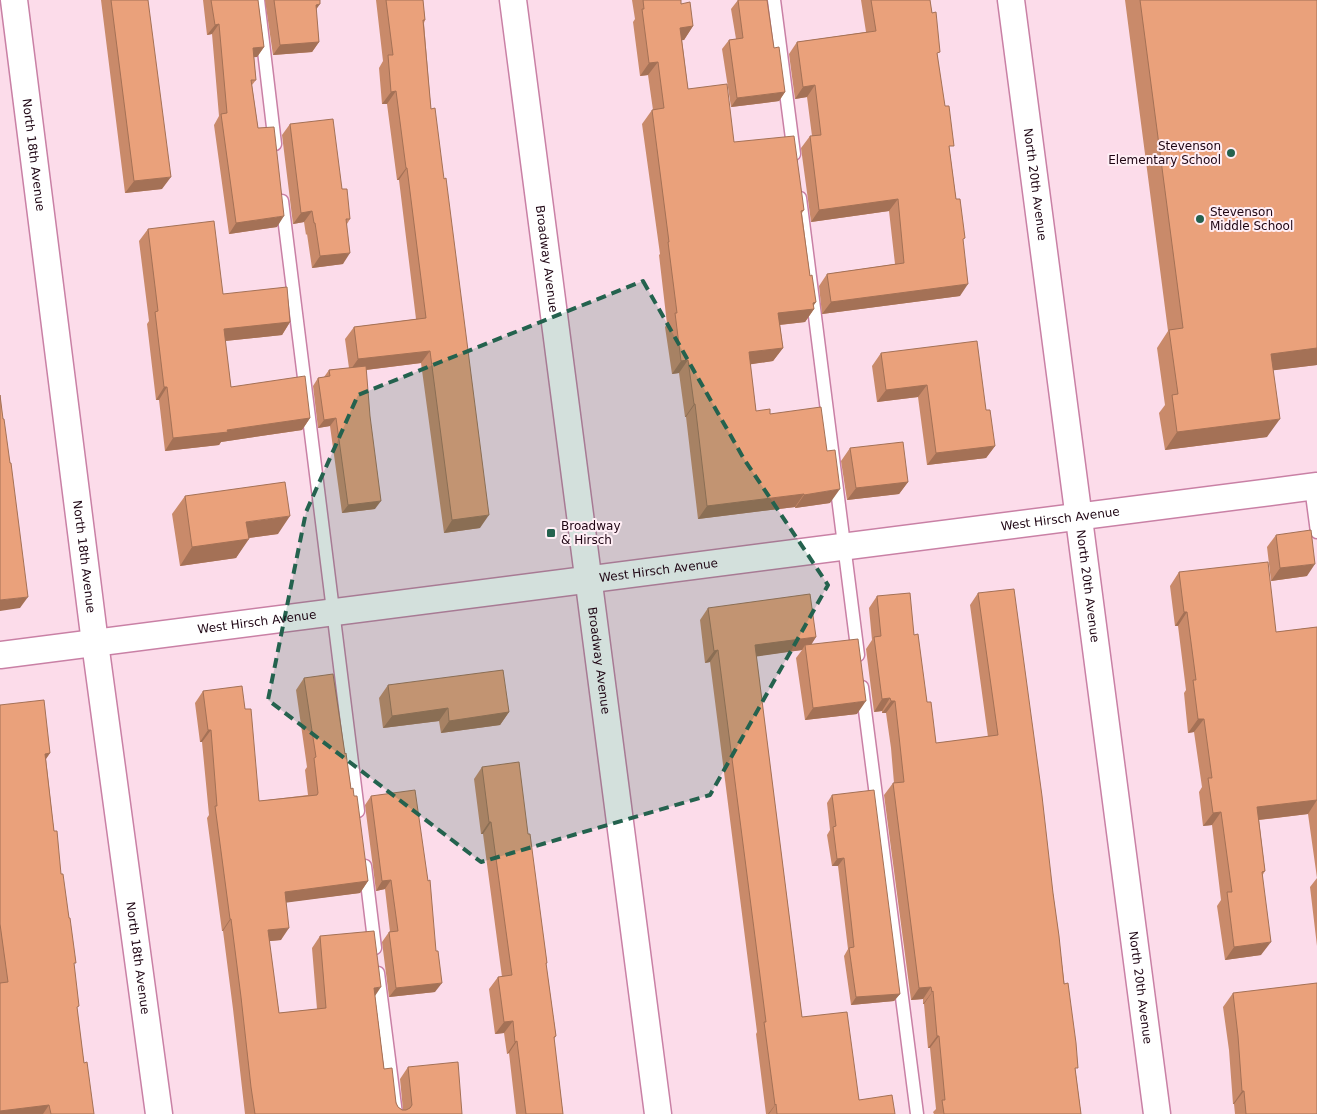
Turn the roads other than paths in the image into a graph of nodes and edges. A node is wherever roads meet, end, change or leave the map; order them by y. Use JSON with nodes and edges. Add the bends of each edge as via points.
{"nodes":[{"id":1,"x":14,"y":0,"type":"edge"},
{"id":2,"x":258,"y":0,"type":"edge"},
{"id":3,"x":513,"y":0,"type":"edge"},
{"id":4,"x":774,"y":0,"type":"edge"},
{"id":5,"x":1011,"y":0,"type":"edge"},
{"id":6,"x":277,"y":158,"type":"edge"},
{"id":7,"x":796,"y":166,"type":"edge"},
{"id":8,"x":798,"y":185,"type":"edge"},
{"id":9,"x":281,"y":188,"type":"edge"},
{"id":10,"x":1314,"y":486,"type":"edge"},
{"id":11,"x":1079,"y":517,"type":"junction"},
{"id":12,"x":1317,"y":532,"type":"edge"},
{"id":13,"x":844,"y":546,"type":"junction"},
{"id":14,"x":589,"y":580,"type":"junction"},
{"id":15,"x":332,"y":613,"type":"junction"},
{"id":16,"x":95,"y":643,"type":"junction"},
{"id":17,"x":0,"y":655,"type":"edge"},
{"id":18,"x":358,"y":819,"type":"edge"},
{"id":19,"x":364,"y":858,"type":"edge"},
{"id":20,"x":159,"y":1114,"type":"edge"},
{"id":21,"x":396,"y":1114,"type":"edge"},
{"id":22,"x":658,"y":1114,"type":"edge"},
{"id":23,"x":917,"y":1114,"type":"edge"},
{"id":24,"x":1157,"y":1114,"type":"edge"}],
"edges":[{"from":1,"to":16,"type":"street","name":"North 18th Avenue"},
{"from":2,"to":6,"type":"lane"},
{"from":3,"to":14,"type":"street","name":"Broadway Avenue"},
{"from":4,"to":7,"type":"lane"},
{"from":5,"to":11,"type":"street","name":"North 20th Avenue"},
{"from":8,"to":13,"type":"lane"},
{"from":9,"to":15,"type":"lane"},
{"from":10,"to":11,"type":"street","name":"West Hirsch Avenue"},
{"from":10,"to":12,"type":"lane"},
{"from":11,"to":13,"type":"street","name":"West Hirsch Avenue"},
{"from":11,"to":24,"type":"street","name":"North 20th Avenue"},
{"from":13,"to":14,"type":"street","name":"West Hirsch Avenue"},
{"from":13,"to":23,"type":"lane"},
{"from":14,"to":15,"type":"street","name":"West Hirsch Avenue"},
{"from":14,"to":22,"type":"street","name":"Broadway Avenue"},
{"from":15,"to":16,"type":"street","name":"West Hirsch Avenue"},
{"from":15,"to":18,"type":"lane"},
{"from":16,"to":17,"type":"street","name":"West Hirsch Avenue"},
{"from":16,"to":20,"type":"street","name":"North 18th Avenue"},
{"from":19,"to":21,"type":"lane"}]}
